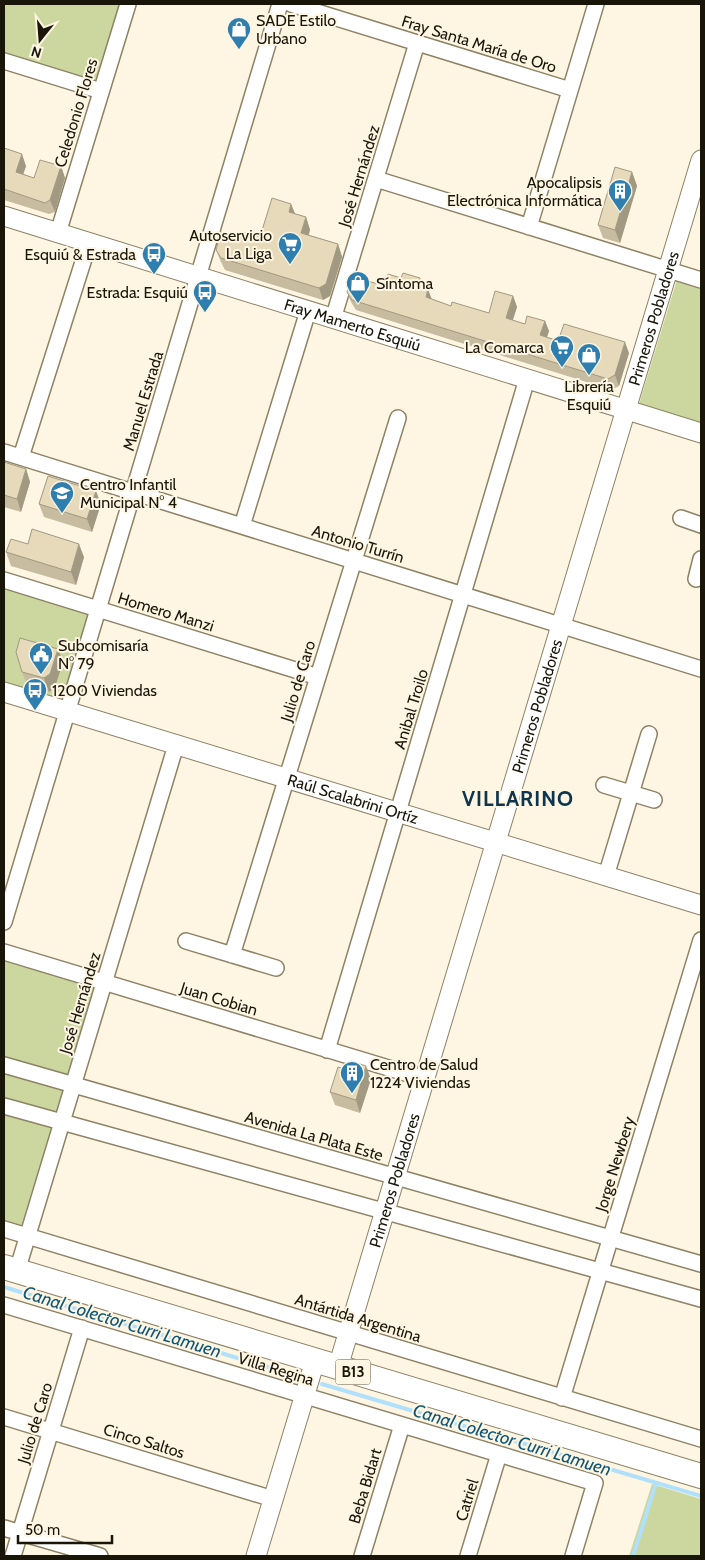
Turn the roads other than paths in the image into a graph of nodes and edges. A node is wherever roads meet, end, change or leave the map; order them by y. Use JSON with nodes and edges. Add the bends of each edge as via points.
{"nodes":[{"id":1,"x":128,"y":4,"type":"edge"},
{"id":2,"x":280,"y":4,"type":"edge"},
{"id":3,"x":291,"y":4,"type":"edge"},
{"id":4,"x":596,"y":4,"type":"edge"},
{"id":5,"x":417,"y":43,"type":"junction"},
{"id":6,"x":4,"y":61,"type":"edge"},
{"id":7,"x":570,"y":90,"type":"junction"},
{"id":8,"x":101,"y":91,"type":"junction"},
{"id":9,"x":701,"y":160,"type":"edge"},
{"id":10,"x":376,"y":179,"type":"junction"},
{"id":11,"x":4,"y":216,"type":"edge"},
{"id":12,"x":529,"y":227,"type":"junction"},
{"id":13,"x":58,"y":233,"type":"junction"},
{"id":14,"x":89,"y":243,"type":"junction"},
{"id":15,"x":668,"y":270,"type":"junction"},
{"id":16,"x":198,"y":276,"type":"junction"},
{"id":17,"x":701,"y":280,"type":"edge"},
{"id":18,"x":308,"y":311,"type":"junction"},
{"id":19,"x":334,"y":319,"type":"junction"},
{"id":20,"x":527,"y":379,"type":"junction"},
{"id":21,"x":626,"y":409,"type":"junction"},
{"id":22,"x":398,"y":418,"type":"dead end"},
{"id":23,"x":701,"y":433,"type":"edge"},
{"id":24,"x":4,"y":452,"type":"edge"},
{"id":25,"x":21,"y":457,"type":"junction"},
{"id":26,"x":133,"y":492,"type":"junction"},
{"id":27,"x":680,"y":518,"type":"dead end"},
{"id":28,"x":701,"y":525,"type":"edge"},
{"id":29,"x":242,"y":526,"type":"junction"},
{"id":30,"x":701,"y":559,"type":"edge"},
{"id":31,"x":354,"y":561,"type":"junction"},
{"id":32,"x":696,"y":579,"type":"dead end"},
{"id":33,"x":4,"y":580,"type":"edge"},
{"id":34,"x":463,"y":595,"type":"junction"},
{"id":35,"x":98,"y":609,"type":"junction"},
{"id":36,"x":561,"y":626,"type":"junction"},
{"id":37,"x":701,"y":670,"type":"edge"},
{"id":38,"x":318,"y":677,"type":"junction"},
{"id":39,"x":4,"y":692,"type":"edge"},
{"id":40,"x":68,"y":711,"type":"junction"},
{"id":41,"x":649,"y":734,"type":"dead end"},
{"id":42,"x":176,"y":745,"type":"junction"},
{"id":43,"x":287,"y":778,"type":"junction"},
{"id":44,"x":604,"y":785,"type":"dead end"},
{"id":45,"x":631,"y":793,"type":"junction"},
{"id":46,"x":654,"y":800,"type":"dead end"},
{"id":47,"x":398,"y":812,"type":"junction"},
{"id":48,"x":496,"y":842,"type":"junction"},
{"id":49,"x":606,"y":876,"type":"junction"},
{"id":50,"x":701,"y":905,"type":"edge"},
{"id":51,"x":4,"y":922,"type":"edge"},
{"id":52,"x":701,"y":940,"type":"edge"},
{"id":53,"x":186,"y":941,"type":"dead end"},
{"id":54,"x":4,"y":952,"type":"edge"},
{"id":55,"x":232,"y":955,"type":"junction"},
{"id":56,"x":276,"y":968,"type":"dead end"},
{"id":57,"x":104,"y":982,"type":"junction"},
{"id":58,"x":327,"y":1050,"type":"junction"},
{"id":59,"x":4,"y":1065,"type":"edge"},
{"id":60,"x":425,"y":1079,"type":"junction"},
{"id":61,"x":73,"y":1085,"type":"junction"},
{"id":62,"x":4,"y":1106,"type":"edge"},
{"id":63,"x":62,"y":1122,"type":"junction"},
{"id":64,"x":395,"y":1177,"type":"junction"},
{"id":65,"x":385,"y":1211,"type":"junction"},
{"id":66,"x":4,"y":1229,"type":"edge"},
{"id":67,"x":28,"y":1236,"type":"junction"},
{"id":68,"x":610,"y":1238,"type":"junction"},
{"id":69,"x":701,"y":1264,"type":"edge"},
{"id":70,"x":10,"y":1269,"type":"edge"},
{"id":71,"x":600,"y":1271,"type":"junction"},
{"id":72,"x":701,"y":1299,"type":"edge"},
{"id":73,"x":4,"y":1305,"type":"edge"},
{"id":74,"x":82,"y":1328,"type":"junction"},
{"id":75,"x":348,"y":1333,"type":"junction"},
{"id":76,"x":315,"y":1361,"type":"junction"},
{"id":77,"x":338,"y":1367,"type":"junction"},
{"id":78,"x":304,"y":1396,"type":"junction"},
{"id":79,"x":562,"y":1398,"type":"junction"},
{"id":80,"x":4,"y":1417,"type":"edge"},
{"id":81,"x":402,"y":1425,"type":"junction"},
{"id":82,"x":50,"y":1432,"type":"junction"},
{"id":83,"x":701,"y":1439,"type":"edge"},
{"id":84,"x":499,"y":1454,"type":"junction"},
{"id":85,"x":701,"y":1476,"type":"edge"},
{"id":86,"x":274,"y":1499,"type":"junction"},
{"id":87,"x":4,"y":1528,"type":"edge"},
{"id":88,"x":20,"y":1532,"type":"junction"},
{"id":89,"x":13,"y":1556,"type":"edge"},
{"id":90,"x":100,"y":1556,"type":"edge"},
{"id":91,"x":256,"y":1556,"type":"edge"},
{"id":92,"x":362,"y":1556,"type":"edge"},
{"id":93,"x":468,"y":1556,"type":"edge"},
{"id":94,"x":573,"y":1556,"type":"edge"}],
"edges":[{"from":1,"to":8,"type":"street","name":"Celedonio Flores"},
{"from":2,"to":16,"type":"street","name":"Manuel Estrada"},
{"from":3,"to":5,"type":"street","name":"Fray Santa María de Oro"},
{"from":4,"to":7,"type":"street"},
{"from":5,"to":7,"type":"street","name":"Fray Santa María de Oro"},
{"from":5,"to":10,"type":"street","name":"José Hernández"},
{"from":6,"to":8,"type":"street"},
{"from":7,"to":12,"type":"street"},
{"from":8,"to":13,"type":"street","name":"Celedonio Flores"},
{"from":9,"to":15,"type":"street","name":"Primeros Pobladores"},
{"from":10,"to":12,"type":"street"},
{"from":10,"to":19,"type":"street","name":"José Hernández"},
{"from":11,"to":13,"type":"street","name":"Fray Mamerto Esquiú"},
{"from":12,"to":15,"type":"street"},
{"from":13,"to":14,"type":"street","name":"Fray Mamerto Esquiú"},
{"from":14,"to":16,"type":"street","name":"Fray Mamerto Esquiú"},
{"from":14,"to":25,"type":"street"},
{"from":15,"to":17,"type":"street"},
{"from":15,"to":21,"type":"street","name":"Primeros Pobladores"},
{"from":16,"to":18,"type":"street","name":"Fray Mamerto Esquiú"},
{"from":16,"to":26,"type":"street","name":"Manuel Estrada"},
{"from":18,"to":19,"type":"street","name":"Fray Mamerto Esquiú"},
{"from":18,"to":29,"type":"street"},
{"from":19,"to":20,"type":"street","name":"Fray Mamerto Esquiú"},
{"from":20,"to":21,"type":"street","name":"Fray Mamerto Esquiú"},
{"from":20,"to":34,"type":"street","name":"Anibal Troilo"},
{"from":21,"to":23,"type":"street","name":"Fray Mamerto Esquiú"},
{"from":21,"to":36,"type":"street","name":"Primeros Pobladores"},
{"from":22,"to":31,"type":"street","name":"Julio de Caro"},
{"from":24,"to":25,"type":"street","name":"Antonio Turrín"},
{"from":25,"to":26,"type":"street","name":"Antonio Turrín"},
{"from":26,"to":29,"type":"street","name":"Antonio Turrín"},
{"from":26,"to":35,"type":"street","name":"Manuel Estrada"},
{"from":27,"to":28,"type":"street"},
{"from":29,"to":31,"type":"street","name":"Antonio Turrín"},
{"from":30,"to":32,"type":"street"},
{"from":31,"to":34,"type":"street","name":"Antonio Turrín"},
{"from":31,"to":38,"type":"street","name":"Julio de Caro"},
{"from":33,"to":35,"type":"street","name":"Homero Manzi"},
{"from":34,"to":36,"type":"street","name":"Antonio Turrín"},
{"from":34,"to":47,"type":"street","name":"Anibal Troilo"},
{"from":35,"to":38,"type":"street","name":"Homero Manzi"},
{"from":35,"to":40,"type":"street","name":"Manuel Estrada"},
{"from":36,"to":37,"type":"street","name":"Antonio Turrín"},
{"from":36,"to":48,"type":"street","name":"Primeros Pobladores"},
{"from":38,"to":43,"type":"street","name":"Julio de Caro"},
{"from":39,"to":40,"type":"street","name":"Raúl Scalabrini Ortíz"},
{"from":40,"to":42,"type":"street","name":"Raúl Scalabrini Ortíz"},
{"from":40,"to":51,"type":"street","name":"Manuel Estrada"},
{"from":41,"to":45,"type":"street"},
{"from":42,"to":43,"type":"street","name":"Raúl Scalabrini Ortíz"},
{"from":42,"to":57,"type":"street","name":"José Hernández"},
{"from":43,"to":47,"type":"street","name":"Raúl Scalabrini Ortíz"},
{"from":43,"to":55,"type":"street","name":"Julio de Caro"},
{"from":44,"to":45,"type":"street"},
{"from":45,"to":46,"type":"street"},
{"from":45,"to":49,"type":"street"},
{"from":47,"to":48,"type":"street","name":"Raúl Scalabrini Ortíz"},
{"from":47,"to":58,"type":"street","name":"Anibal Troilo"},
{"from":48,"to":49,"type":"street","name":"Raúl Scalabrini Ortíz"},
{"from":48,"to":60,"type":"street","name":"Primeros Pobladores"},
{"from":49,"to":50,"type":"street","name":"Raúl Scalabrini Ortíz"},
{"from":52,"to":68,"type":"street","name":"Jorge Newbery"},
{"from":53,"to":55,"type":"street"},
{"from":54,"to":57,"type":"street","name":"Juan Cobian"},
{"from":55,"to":56,"type":"street"},
{"from":57,"to":58,"type":"street","name":"Juan Cobian"},
{"from":57,"to":61,"type":"street","name":"José Hernández"},
{"from":58,"to":60,"type":"street","name":"Juan Cobian"},
{"from":59,"to":61,"type":"street","name":"Avenida La Plata Este"},
{"from":60,"to":64,"type":"street","name":"Primeros Pobladores"},
{"from":61,"to":63,"type":"street","name":"José Hernández"},
{"from":61,"to":64,"type":"street","name":"Avenida La Plata Este"},
{"from":62,"to":63,"type":"street"},
{"from":63,"to":65,"type":"street"},
{"from":63,"to":67,"type":"street","name":"José Hernández"},
{"from":64,"to":65,"type":"street","name":"Primeros Pobladores"},
{"from":64,"to":68,"type":"street","name":"Avenida La Plata Este"},
{"from":65,"to":71,"type":"street"},
{"from":65,"to":75,"type":"street","name":"Primeros Pobladores"},
{"from":66,"to":67,"type":"street","name":"Antártida Argentina"},
{"from":67,"to":70,"type":"street","name":"José Hernández"},
{"from":67,"to":75,"type":"street","name":"Antártida Argentina"},
{"from":68,"to":69,"type":"street","name":"Avenida La Plata Este"},
{"from":68,"to":71,"type":"street","name":"Jorge Newbery"},
{"from":70,"to":76,"type":"main road","number":"B13"},
{"from":71,"to":72,"type":"street"},
{"from":71,"to":79,"type":"street","name":"Jorge Newbery"},
{"from":73,"to":74,"type":"street","name":"Villa Regina"},
{"from":74,"to":78,"type":"street","name":"Villa Regina"},
{"from":74,"to":82,"type":"street","name":"Julio de Caro"},
{"from":75,"to":77,"type":"street","name":"Primeros Pobladores"},
{"from":75,"to":79,"type":"street","name":"Antártida Argentina"},
{"from":76,"to":77,"type":"main road","number":"B13"},
{"from":76,"to":78,"type":"street"},
{"from":77,"to":85,"type":"main road","number":"B13"},
{"from":78,"to":81,"type":"street","name":"Villa Regina"},
{"from":78,"to":86,"type":"street"},
{"from":79,"to":83,"type":"street","name":"Antártida Argentina"},
{"from":80,"to":82,"type":"street","name":"Cinco Saltos"},
{"from":81,"to":84,"type":"street","name":"Villa Regina"},
{"from":81,"to":92,"type":"street","name":"Beba Bidart"},
{"from":82,"to":86,"type":"street","name":"Cinco Saltos"},
{"from":82,"to":88,"type":"street","name":"Julio de Caro"},
{"from":84,"to":93,"type":"street","name":"Catriel"},
{"from":84,"to":94,"type":"street","name":"Villa Regina","via":[[595,1483]]},
{"from":86,"to":91,"type":"street"},
{"from":87,"to":88,"type":"street"},
{"from":88,"to":89,"type":"street","name":"Julio de Caro"},
{"from":88,"to":90,"type":"street"}]}
